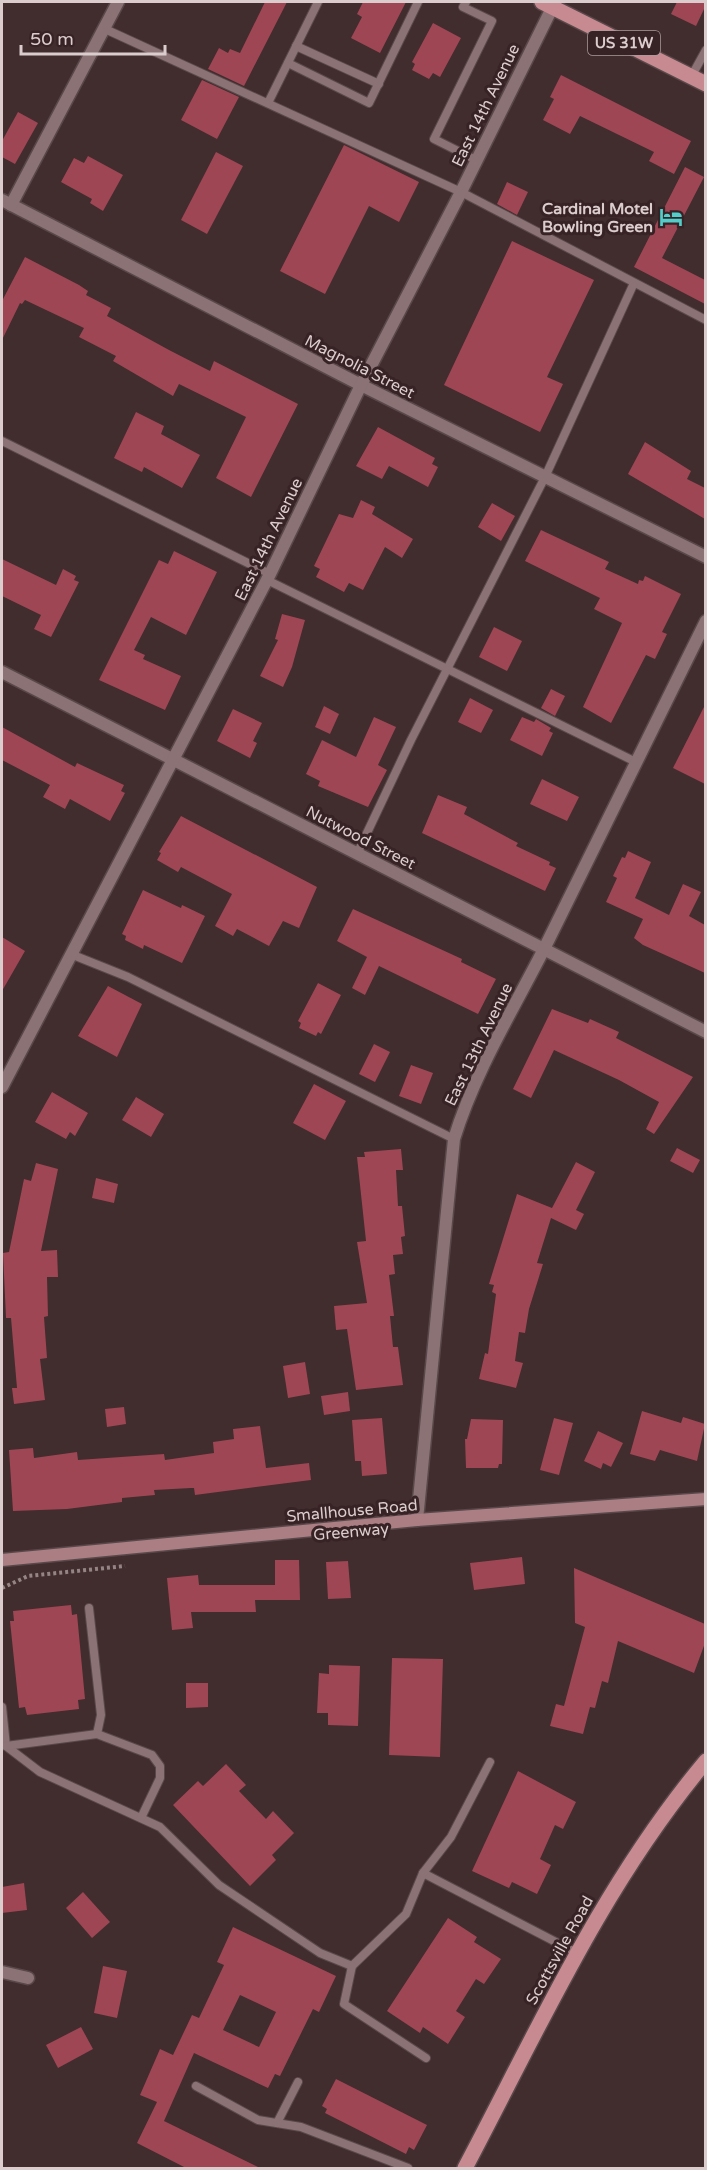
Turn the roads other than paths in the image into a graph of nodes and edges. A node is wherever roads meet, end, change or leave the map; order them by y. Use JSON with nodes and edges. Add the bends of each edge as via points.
{"nodes":[{"id":1,"x":118,"y":2,"type":"edge"},
{"id":2,"x":318,"y":2,"type":"edge"},
{"id":3,"x":418,"y":2,"type":"edge"},
{"id":4,"x":466,"y":2,"type":"edge"},
{"id":5,"x":550,"y":3,"type":"edge"},
{"id":6,"x":105,"y":29,"type":"junction"},
{"id":7,"x":296,"y":46,"type":"junction"},
{"id":8,"x":705,"y":50,"type":"edge"},
{"id":9,"x":288,"y":63,"type":"junction"},
{"id":10,"x":691,"y":77,"type":"junction"},
{"id":11,"x":379,"y":84,"type":"junction"},
{"id":12,"x":705,"y":84,"type":"edge"},
{"id":13,"x":268,"y":103,"type":"junction"},
{"id":14,"x":476,"y":160,"type":"junction"},
{"id":15,"x":461,"y":192,"type":"junction"},
{"id":16,"x":6,"y":202,"type":"edge"},
{"id":17,"x":634,"y":283,"type":"junction"},
{"id":18,"x":705,"y":320,"type":"edge"},
{"id":19,"x":361,"y":385,"type":"junction"},
{"id":20,"x":2,"y":441,"type":"edge"},
{"id":21,"x":545,"y":477,"type":"junction"},
{"id":22,"x":705,"y":557,"type":"edge"},
{"id":23,"x":269,"y":577,"type":"junction"},
{"id":24,"x":705,"y":621,"type":"edge"},
{"id":25,"x":449,"y":668,"type":"junction"},
{"id":26,"x":2,"y":672,"type":"edge"},
{"id":27,"x":174,"y":759,"type":"junction"},
{"id":28,"x":636,"y":762,"type":"junction"},
{"id":29,"x":357,"y":854,"type":"junction"},
{"id":30,"x":544,"y":949,"type":"junction"},
{"id":31,"x":73,"y":955,"type":"junction"},
{"id":32,"x":705,"y":1032,"type":"edge"},
{"id":33,"x":2,"y":1088,"type":"edge"},
{"id":34,"x":454,"y":1139,"type":"junction"},
{"id":35,"x":705,"y":1499,"type":"edge"},
{"id":36,"x":417,"y":1521,"type":"junction"},
{"id":37,"x":2,"y":1560,"type":"edge"},
{"id":38,"x":89,"y":1608,"type":"dead end"},
{"id":39,"x":2,"y":1707,"type":"edge"},
{"id":40,"x":97,"y":1734,"type":"junction"},
{"id":41,"x":6,"y":1746,"type":"junction"},
{"id":42,"x":705,"y":1761,"type":"edge"},
{"id":43,"x":490,"y":1762,"type":"dead end"},
{"id":44,"x":141,"y":1818,"type":"junction"},
{"id":45,"x":423,"y":1873,"type":"junction"},
{"id":46,"x":577,"y":1953,"type":"junction"},
{"id":47,"x":352,"y":1966,"type":"junction"},
{"id":48,"x":2,"y":1972,"type":"edge"},
{"id":49,"x":28,"y":1978,"type":"dead end"},
{"id":50,"x":426,"y":2058,"type":"dead end"},
{"id":51,"x":298,"y":2082,"type":"dead end"},
{"id":52,"x":196,"y":2086,"type":"dead end"},
{"id":53,"x":277,"y":2123,"type":"junction"},
{"id":54,"x":408,"y":2169,"type":"edge"},
{"id":55,"x":465,"y":2169,"type":"edge"}],
"edges":[{"from":1,"to":6,"type":"street"},
{"from":2,"to":7,"type":"lane"},
{"from":3,"to":11,"type":"lane"},
{"from":4,"to":14,"type":"lane","via":[[464,7],[492,21],[434,139]]},
{"from":5,"to":10,"type":"main road","number":"US 31W"},
{"from":5,"to":14,"type":"street","name":"East 14th Avenue"},
{"from":6,"to":13,"type":"lane"},
{"from":6,"to":16,"type":"street"},
{"from":7,"to":9,"type":"lane"},
{"from":7,"to":11,"type":"lane"},
{"from":8,"to":10,"type":"lane"},
{"from":9,"to":11,"type":"lane","via":[[369,104]]},
{"from":9,"to":13,"type":"lane"},
{"from":10,"to":12,"type":"main road","number":"US 31W"},
{"from":13,"to":15,"type":"lane"},
{"from":14,"to":15,"type":"street","name":"East 14th Avenue"},
{"from":15,"to":17,"type":"lane"},
{"from":15,"to":19,"type":"street","name":"East 14th Avenue"},
{"from":16,"to":19,"type":"street","name":"Magnolia Street"},
{"from":17,"to":18,"type":"lane"},
{"from":17,"to":21,"type":"lane"},
{"from":19,"to":21,"type":"street","name":"Magnolia Street"},
{"from":19,"to":23,"type":"street","name":"East 14th Avenue"},
{"from":20,"to":23,"type":"lane"},
{"from":21,"to":22,"type":"street","name":"Magnolia Street"},
{"from":21,"to":25,"type":"lane"},
{"from":23,"to":25,"type":"lane"},
{"from":23,"to":27,"type":"street","name":"East 14th Avenue"},
{"from":24,"to":28,"type":"street","name":"East 13th Avenue"},
{"from":25,"to":28,"type":"lane"},
{"from":25,"to":29,"type":"lane"},
{"from":26,"to":27,"type":"street","name":"Nutwood Street"},
{"from":27,"to":29,"type":"street","name":"Nutwood Street"},
{"from":27,"to":31,"type":"street","name":"East 14th Avenue"},
{"from":28,"to":30,"type":"street","name":"East 13th Avenue"},
{"from":29,"to":30,"type":"street","name":"Nutwood Street"},
{"from":30,"to":32,"type":"street","name":"Nutwood Street"},
{"from":30,"to":34,"type":"street","name":"East 13th Avenue","via":[[492,1048]]},
{"from":31,"to":33,"type":"street","name":"East 14th Avenue"},
{"from":31,"to":34,"type":"lane","via":[[128,977]]},
{"from":34,"to":36,"type":"street","name":"East 13th Avenue"},
{"from":35,"to":36,"type":"street","name":"Smallhouse Road"},
{"from":36,"to":37,"type":"street","name":"Smallhouse Road"},
{"from":38,"to":40,"type":"lane","via":[[101,1715]]},
{"from":39,"to":41,"type":"lane"},
{"from":40,"to":41,"type":"lane"},
{"from":40,"to":44,"type":"lane","via":[[152,1755],[160,1766],[160,1778]]},
{"from":41,"to":44,"type":"lane","via":[[40,1772]]},
{"from":42,"to":46,"type":"main road","name":"Scottsville Road","via":[[629,1863]]},
{"from":43,"to":45,"type":"lane","via":[[451,1837]]},
{"from":44,"to":47,"type":"lane","via":[[160,1827],[219,1885],[320,1953]]},
{"from":45,"to":46,"type":"lane"},
{"from":45,"to":47,"type":"lane","via":[[406,1914]]},
{"from":46,"to":55,"type":"main road","name":"Scottsville Road"},
{"from":47,"to":50,"type":"lane","via":[[344,2004]]},
{"from":48,"to":49,"type":"street"},
{"from":51,"to":53,"type":"lane"},
{"from":52,"to":53,"type":"lane","via":[[258,2120]]},
{"from":53,"to":54,"type":"lane","via":[[301,2127]]}]}
